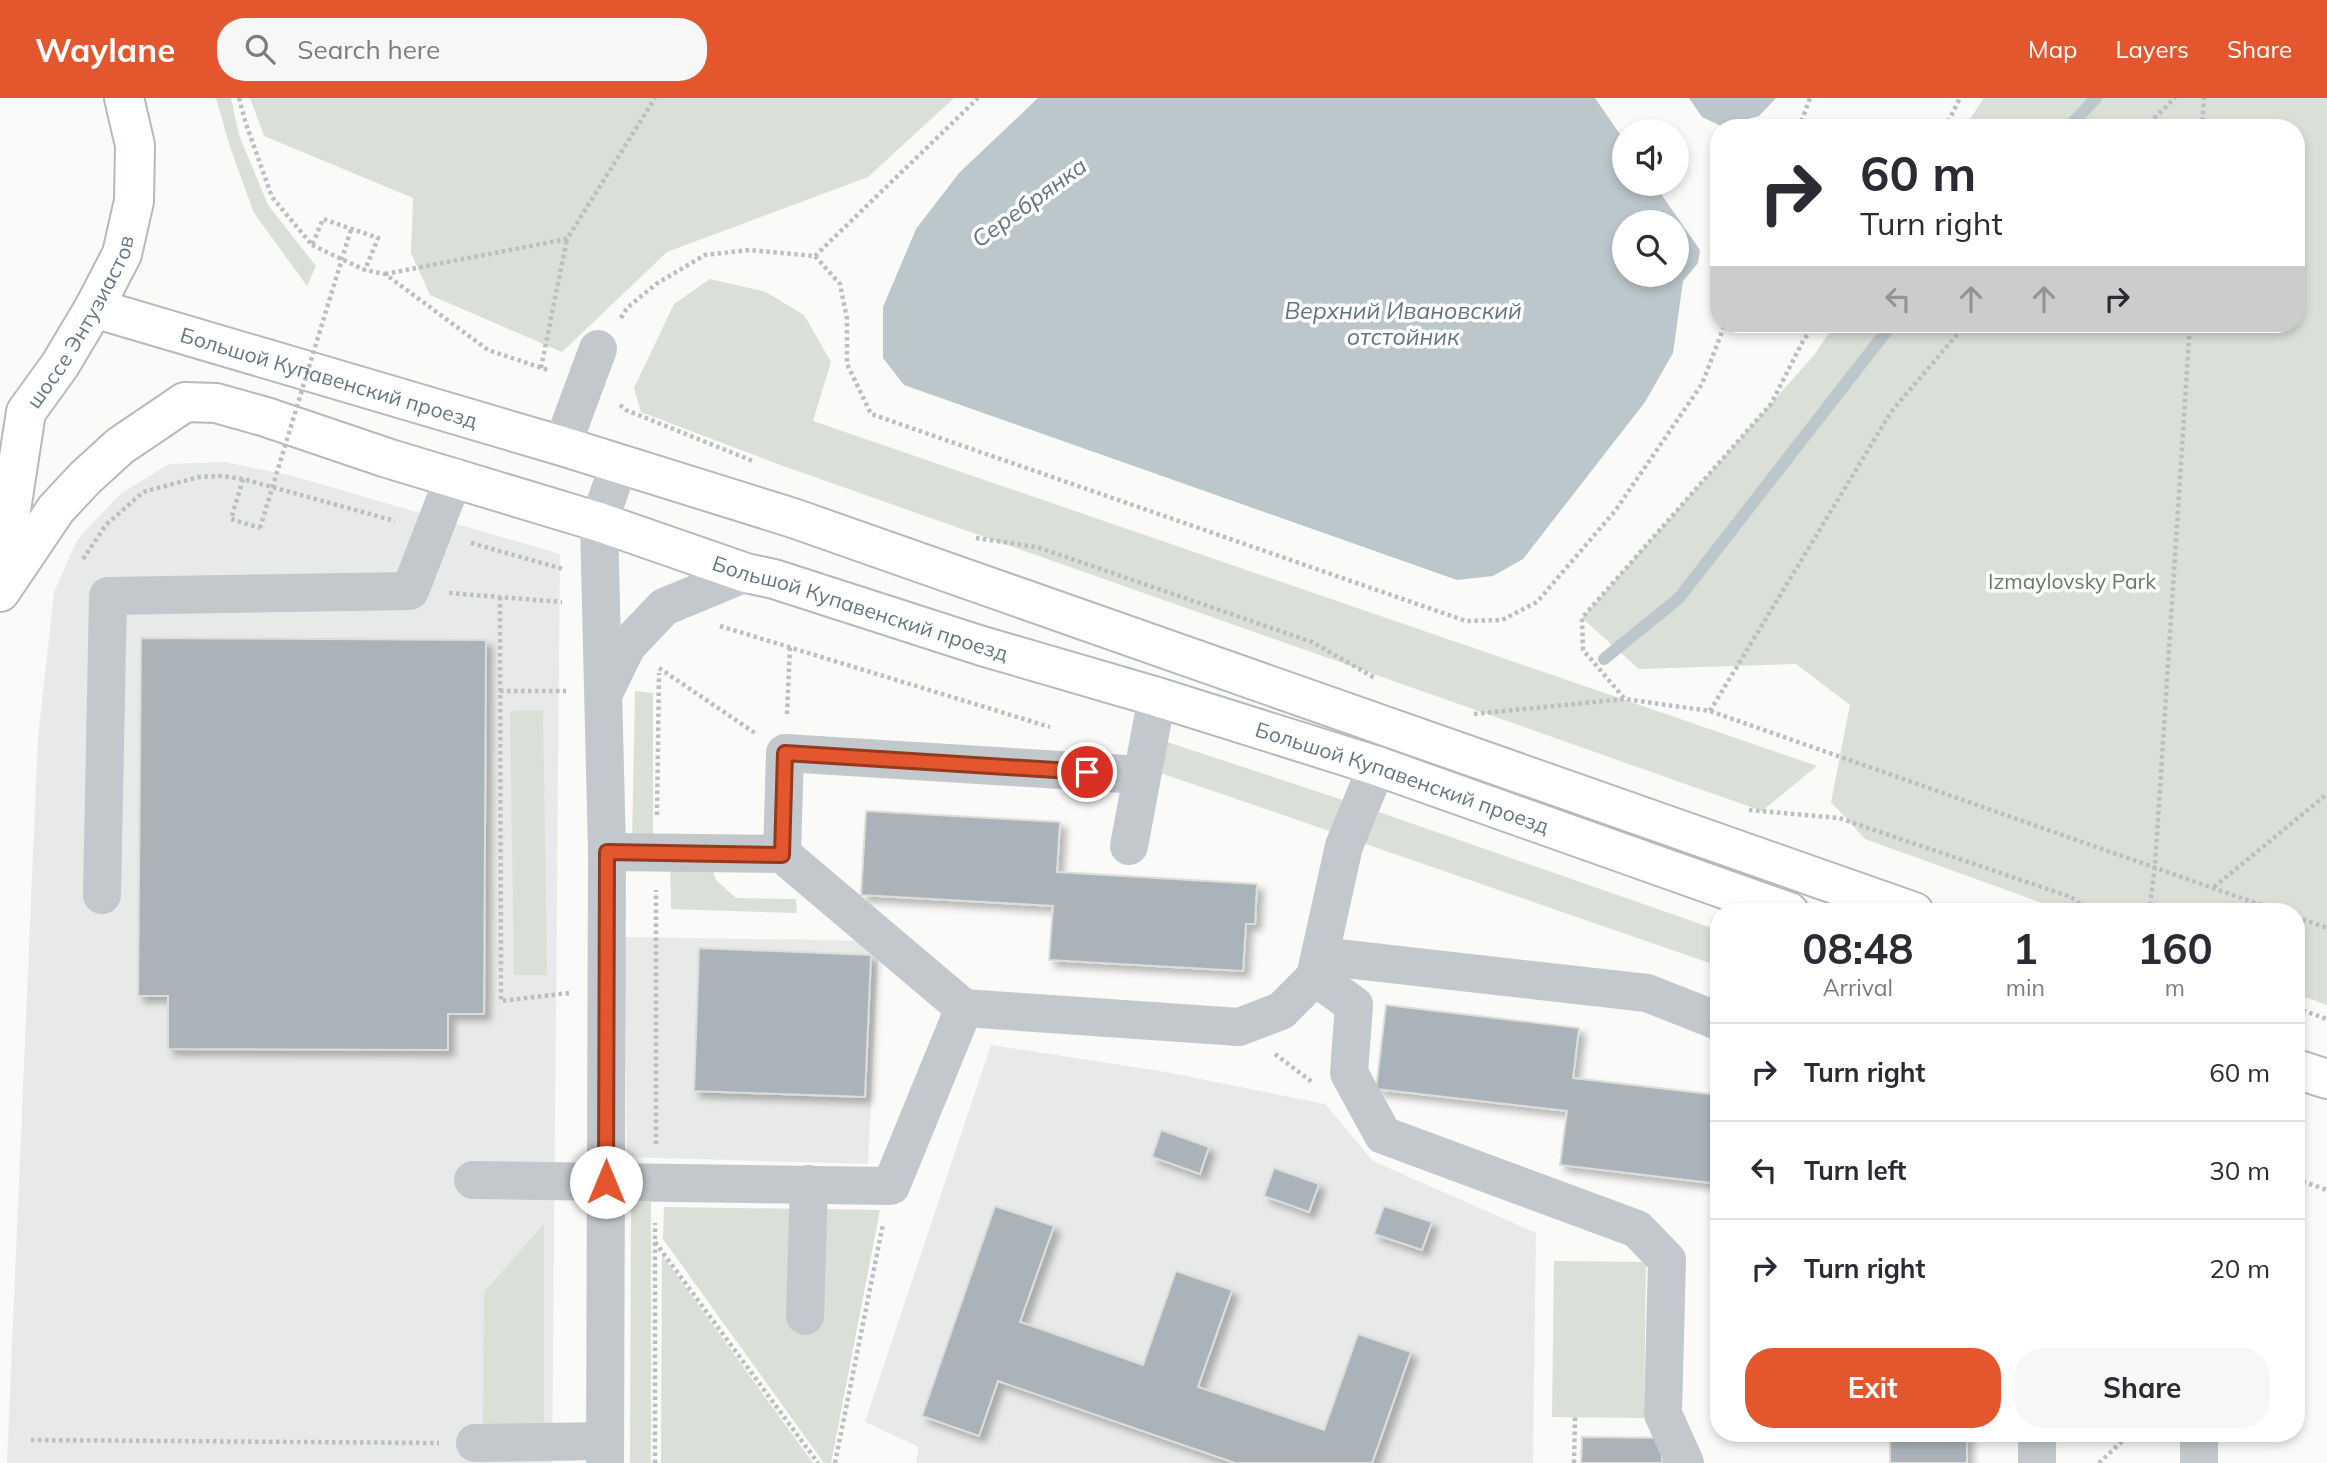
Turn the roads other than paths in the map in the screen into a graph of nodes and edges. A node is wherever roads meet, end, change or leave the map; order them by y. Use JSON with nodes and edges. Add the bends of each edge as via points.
{"nodes":[{"id":1,"x":124,"y":98,"type":"edge"},
{"id":2,"x":94,"y":308,"type":"junction"},
{"id":3,"x":593,"y":363,"type":"road end"},
{"id":4,"x":562,"y":446,"type":"junction"},
{"id":5,"x":619,"y":464,"type":"junction"},
{"id":6,"x":454,"y":477,"type":"junction"},
{"id":7,"x":599,"y":522,"type":"junction"},
{"id":8,"x":746,"y":573,"type":"junction"},
{"id":9,"x":0,"y":582,"type":"edge"},
{"id":10,"x":0,"y":592,"type":"edge"},
{"id":11,"x":588,"y":692,"type":"junction"},
{"id":12,"x":1157,"y":697,"type":"junction"},
{"id":13,"x":1377,"y":766,"type":"junction"},
{"id":14,"x":1141,"y":775,"type":"junction"},
{"id":15,"x":1129,"y":846,"type":"dead end"},
{"id":16,"x":607,"y":852,"type":"junction"},
{"id":17,"x":782,"y":855,"type":"junction"},
{"id":18,"x":102,"y":895,"type":"dead end"},
{"id":19,"x":1764,"y":903,"type":"edge"},
{"id":20,"x":1888,"y":903,"type":"edge"},
{"id":21,"x":1317,"y":967,"type":"junction"},
{"id":22,"x":964,"y":1009,"type":"junction"},
{"id":23,"x":1710,"y":1018,"type":"edge"},
{"id":24,"x":2305,"y":1072,"type":"edge"},
{"id":25,"x":2327,"y":1079,"type":"edge"},
{"id":26,"x":473,"y":1180,"type":"dead end"},
{"id":27,"x":606,"y":1182,"type":"junction"},
{"id":28,"x":809,"y":1184,"type":"junction"},
{"id":29,"x":805,"y":1317,"type":"dead end"},
{"id":30,"x":2037,"y":1442,"type":"edge"},
{"id":31,"x":2199,"y":1442,"type":"edge"},
{"id":32,"x":475,"y":1443,"type":"road end"},
{"id":33,"x":604,"y":1452,"type":"edge"},
{"id":34,"x":1685,"y":1463,"type":"edge"},
{"id":35,"x":2037,"y":1463,"type":"edge"},
{"id":36,"x":2199,"y":1463,"type":"edge"}],
"edges":[{"from":1,"to":2,"type":"main road","name":"шоссе Энтузиастов","via":[[135,145],[134,201],[122,254]]},
{"from":2,"to":4,"type":"main road","name":"Большой Купавенский проезд"},
{"from":2,"to":9,"type":"main road","name":"шоссе Энтузиастов","via":[[26,412]]},
{"from":3,"to":4,"type":"street"},
{"from":4,"to":5,"type":"main road","name":"Большой Купавенский проезд"},
{"from":5,"to":7,"type":"street"},
{"from":5,"to":20,"type":"main road","name":"Большой Купавенский проезд","via":[[793,518]]},
{"from":6,"to":7,"type":"main road","name":"Большой Купавенский проезд"},
{"from":6,"to":10,"type":"main road","name":"Большой Купавенский проезд","via":[[216,403],[185,402],[120,446],[85,478],[56,509]]},
{"from":6,"to":18,"type":"street","via":[[410,591],[108,596]]},
{"from":7,"to":8,"type":"main road","name":"Большой Купавенский проезд"},
{"from":7,"to":11,"type":"street"},
{"from":8,"to":11,"type":"street","via":[[664,607]]},
{"from":8,"to":12,"type":"main road","name":"Большой Купавенский проезд"},
{"from":11,"to":16,"type":"street"},
{"from":12,"to":13,"type":"main road","name":"Большой Купавенский проезд"},
{"from":12,"to":14,"type":"street"},
{"from":13,"to":19,"type":"main road","name":"Большой Купавенский проезд"},
{"from":13,"to":21,"type":"street","via":[[1344,846]]},
{"from":14,"to":15,"type":"street"},
{"from":14,"to":17,"type":"street","via":[[785,753]]},
{"from":16,"to":17,"type":"street"},
{"from":16,"to":27,"type":"street"},
{"from":17,"to":22,"type":"street"},
{"from":21,"to":22,"type":"street","via":[[1281,1012],[1239,1027]]},
{"from":21,"to":23,"type":"street","via":[[1647,992]]},
{"from":21,"to":34,"type":"street","via":[[1354,1005],[1349,1073],[1383,1135],[1637,1229],[1667,1260],[1663,1415]]},
{"from":22,"to":28,"type":"street","via":[[891,1186]]},
{"from":24,"to":25,"type":"main road"},
{"from":26,"to":27,"type":"street"},
{"from":27,"to":28,"type":"street"},
{"from":27,"to":33,"type":"street"},
{"from":28,"to":29,"type":"street"},
{"from":30,"to":35,"type":"street"},
{"from":31,"to":36,"type":"street"},
{"from":32,"to":33,"type":"street"}]}
